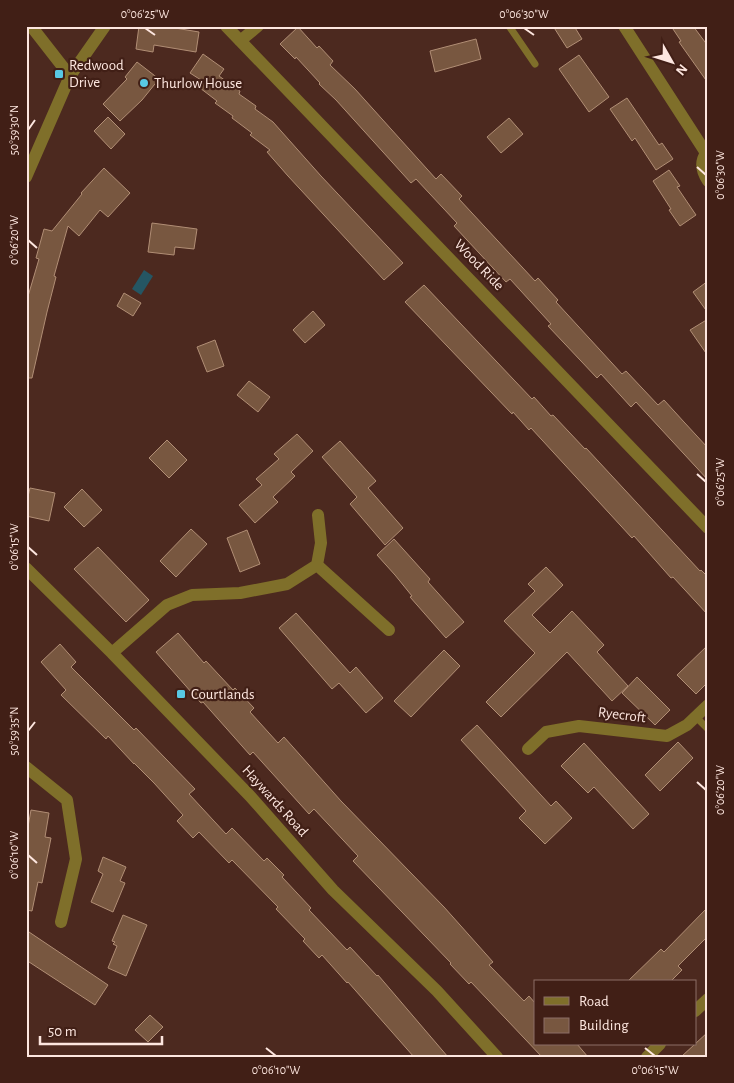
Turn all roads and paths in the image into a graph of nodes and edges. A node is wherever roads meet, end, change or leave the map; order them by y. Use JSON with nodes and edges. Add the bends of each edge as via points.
{"nodes":[{"id":1,"x":31,"y":26,"type":"edge"},
{"id":2,"x":105,"y":26,"type":"edge"},
{"id":3,"x":226,"y":26,"type":"edge"},
{"id":4,"x":258,"y":26,"type":"edge"},
{"id":5,"x":509,"y":26,"type":"edge"},
{"id":6,"x":624,"y":26,"type":"edge"},
{"id":7,"x":240,"y":41,"type":"junction"},
{"id":8,"x":535,"y":64,"type":"dead end"},
{"id":9,"x":70,"y":76,"type":"junction"},
{"id":10,"x":31,"y":150,"type":"edge"},
{"id":11,"x":707,"y":153,"type":"edge"},
{"id":12,"x":26,"y":177,"type":"edge"},
{"id":13,"x":708,"y":181,"type":"edge"},
{"id":14,"x":318,"y":515,"type":"dead end"},
{"id":15,"x":708,"y":528,"type":"edge"},
{"id":16,"x":317,"y":565,"type":"junction"},
{"id":17,"x":26,"y":568,"type":"edge"},
{"id":18,"x":389,"y":630,"type":"dead end"},
{"id":19,"x":112,"y":653,"type":"junction"},
{"id":20,"x":708,"y":706,"type":"edge"},
{"id":21,"x":696,"y":717,"type":"junction"},
{"id":22,"x":708,"y":729,"type":"edge"},
{"id":23,"x":528,"y":749,"type":"dead end"},
{"id":24,"x":26,"y":767,"type":"edge"},
{"id":25,"x":61,"y":922,"type":"dead end"},
{"id":26,"x":708,"y":999,"type":"edge"},
{"id":27,"x":696,"y":1010,"type":"edge"},
{"id":28,"x":658,"y":1046,"type":"edge"},
{"id":29,"x":497,"y":1057,"type":"edge"},
{"id":30,"x":647,"y":1057,"type":"edge"}],
"edges":[{"from":1,"to":9,"type":"street"},
{"from":2,"to":9,"type":"street"},
{"from":3,"to":7,"type":"street","name":"Wood Ride"},
{"from":4,"to":7,"type":"street"},
{"from":5,"to":8,"type":"lane"},
{"from":6,"to":11,"type":"street"},
{"from":7,"to":15,"type":"street","name":"Wood Ride"},
{"from":9,"to":10,"type":"street"},
{"from":10,"to":12,"type":"street"},
{"from":11,"to":13,"type":"street","via":[[702,159]]},
{"from":14,"to":16,"type":"street","via":[[321,543]]},
{"from":16,"to":18,"type":"street"},
{"from":16,"to":19,"type":"street","via":[[287,584],[240,593],[192,595],[168,605]]},
{"from":17,"to":19,"type":"street","name":"Haywards Road"},
{"from":19,"to":29,"type":"street","name":"Haywards Road","via":[[250,796],[333,890],[437,991]]},
{"from":20,"to":21,"type":"street","name":"Ryecroft"},
{"from":21,"to":22,"type":"lane"},
{"from":21,"to":23,"type":"street","name":"Ryecroft","via":[[667,736],[579,726],[546,732]]},
{"from":24,"to":25,"type":"street","via":[[67,800],[76,859]]},
{"from":26,"to":27,"type":"street"},
{"from":28,"to":30,"type":"street"}]}
